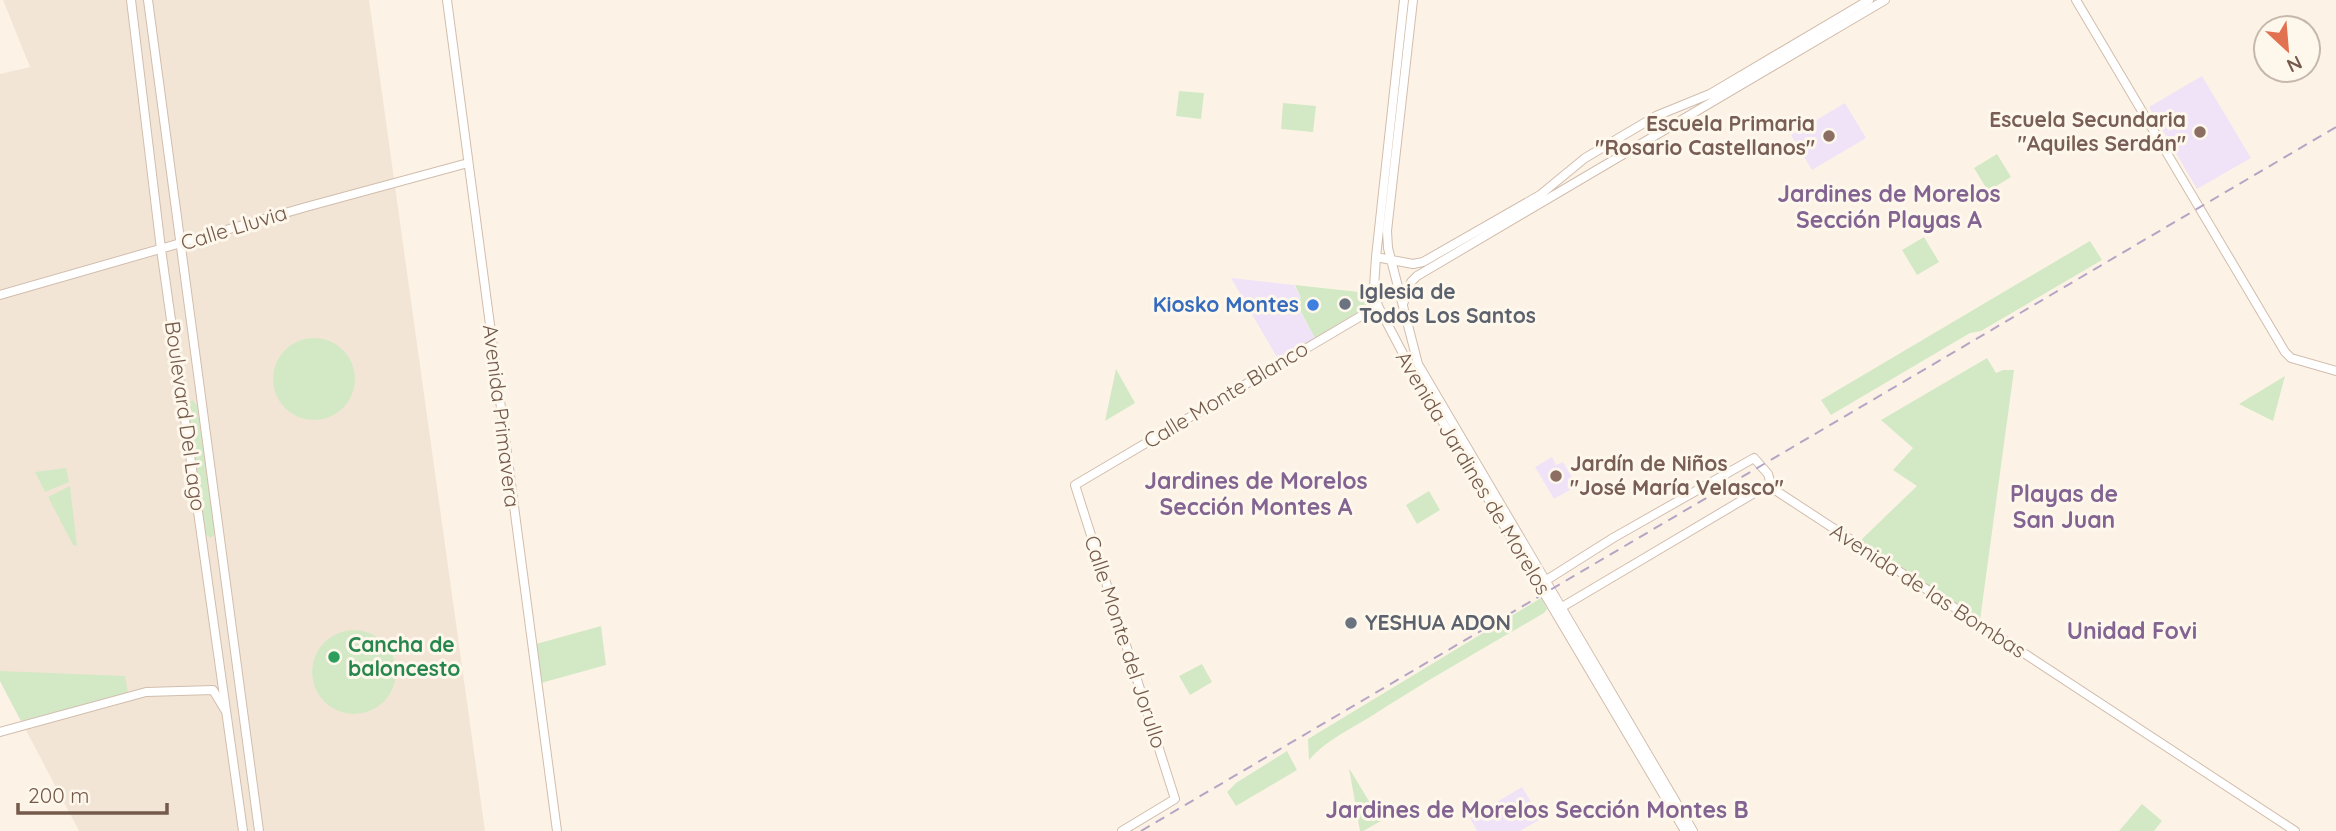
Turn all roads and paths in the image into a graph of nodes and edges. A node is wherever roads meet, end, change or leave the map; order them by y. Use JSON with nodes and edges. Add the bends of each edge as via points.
{"nodes":[{"id":1,"x":131,"y":0,"type":"edge"},
{"id":2,"x":148,"y":0,"type":"edge"},
{"id":3,"x":447,"y":0,"type":"edge"},
{"id":4,"x":1869,"y":0,"type":"edge"},
{"id":5,"x":1885,"y":0,"type":"edge"},
{"id":6,"x":2076,"y":0,"type":"edge"},
{"id":7,"x":1408,"y":4,"type":"edge"},
{"id":8,"x":1829,"y":28,"type":"junction"},
{"id":9,"x":160,"y":96,"type":"junction"},
{"id":10,"x":143,"y":99,"type":"junction"},
{"id":11,"x":1657,"y":117,"type":"junction"},
{"id":12,"x":1663,"y":131,"type":"junction"},
{"id":13,"x":1608,"y":146,"type":"junction"},
{"id":14,"x":1612,"y":160,"type":"junction"},
{"id":15,"x":468,"y":163,"type":"junction"},
{"id":16,"x":1558,"y":187,"type":"junction"},
{"id":17,"x":180,"y":244,"type":"junction"},
{"id":18,"x":162,"y":249,"type":"junction"},
{"id":19,"x":1446,"y":254,"type":"junction"},
{"id":20,"x":1376,"y":257,"type":"junction"},
{"id":21,"x":1391,"y":260,"type":"junction"},
{"id":22,"x":0,"y":295,"type":"edge"},
{"id":23,"x":1378,"y":306,"type":"junction"},
{"id":24,"x":1403,"y":307,"type":"junction"},
{"id":25,"x":1411,"y":340,"type":"junction"},
{"id":26,"x":1398,"y":347,"type":"junction"},
{"id":27,"x":2336,"y":371,"type":"edge"},
{"id":28,"x":200,"y":392,"type":"junction"},
{"id":29,"x":182,"y":396,"type":"junction"},
{"id":30,"x":1075,"y":485,"type":"joint"},
{"id":31,"x":1772,"y":488,"type":"junction"},
{"id":32,"x":1496,"y":506,"type":"junction"},
{"id":33,"x":1545,"y":581,"type":"junction"},
{"id":34,"x":1558,"y":610,"type":"junction"},
{"id":35,"x":240,"y":688,"type":"junction"},
{"id":36,"x":223,"y":689,"type":"junction"},
{"id":37,"x":226,"y":711,"type":"junction"},
{"id":38,"x":0,"y":732,"type":"edge"},
{"id":39,"x":1634,"y":737,"type":"junction"},
{"id":40,"x":243,"y":831,"type":"edge"},
{"id":41,"x":258,"y":831,"type":"edge"},
{"id":42,"x":557,"y":831,"type":"edge"},
{"id":43,"x":1122,"y":831,"type":"edge"},
{"id":44,"x":1685,"y":831,"type":"edge"},
{"id":45,"x":1693,"y":831,"type":"edge"},
{"id":46,"x":2295,"y":831,"type":"edge"}],
"edges":[{"from":1,"to":10,"type":"street","name":"Boulevard Del Lago"},
{"from":2,"to":9,"type":"street","name":"Boulevard Del Lago"},
{"from":3,"to":15,"type":"street","name":"Avenida Primavera"},
{"from":4,"to":8,"type":"street"},
{"from":5,"to":8,"type":"street"},
{"from":6,"to":27,"type":"street","via":[[2287,355]]},
{"from":7,"to":20,"type":"street","name":"Avenida Jardines de Morelos"},
{"from":7,"to":21,"type":"street","name":"Avenida Jardines de Morelos","via":[[1387,231]]},
{"from":8,"to":11,"type":"street","via":[[1710,94]]},
{"from":8,"to":12,"type":"street"},
{"from":9,"to":10,"type":"street"},
{"from":9,"to":17,"type":"street","name":"Boulevard Del Lago"},
{"from":10,"to":18,"type":"street","name":"Boulevard Del Lago"},
{"from":11,"to":12,"type":"street"},
{"from":11,"to":13,"type":"street"},
{"from":12,"to":14,"type":"street"},
{"from":13,"to":14,"type":"street"},
{"from":13,"to":16,"type":"street","via":[[1585,158]]},
{"from":14,"to":16,"type":"street"},
{"from":15,"to":17,"type":"street","name":"Calle Lluvia"},
{"from":15,"to":42,"type":"street","name":"Avenida Primavera"},
{"from":16,"to":19,"type":"street"},
{"from":17,"to":18,"type":"street","name":"Calle Lluvia"},
{"from":17,"to":28,"type":"street","name":"Boulevard Del Lago"},
{"from":18,"to":22,"type":"street","name":"Calle Lluvia"},
{"from":18,"to":29,"type":"street","name":"Boulevard Del Lago"},
{"from":19,"to":21,"type":"street","via":[[1413,264]]},
{"from":19,"to":24,"type":"street","via":[[1411,282]]},
{"from":20,"to":21,"type":"street"},
{"from":20,"to":23,"type":"street","name":"Avenida Jardines de Morelos"},
{"from":21,"to":24,"type":"street","name":"Avenida Jardines de Morelos"},
{"from":23,"to":26,"type":"street","name":"Avenida Jardines de Morelos"},
{"from":23,"to":30,"type":"street","name":"Calle Monte Blanco"},
{"from":24,"to":25,"type":"street","name":"Avenida Jardines de Morelos"},
{"from":25,"to":26,"type":"street"},
{"from":25,"to":32,"type":"street","name":"Avenida Jardines de Morelos","via":[[1418,364]]},
{"from":26,"to":32,"type":"street","name":"Avenida Jardines de Morelos"},
{"from":28,"to":29,"type":"street"},
{"from":28,"to":35,"type":"street","name":"Boulevard Del Lago"},
{"from":29,"to":36,"type":"street","name":"Boulevard Del Lago"},
{"from":30,"to":43,"type":"street","name":"Calle Monte del Jorullo","via":[[1175,799]]},
{"from":31,"to":33,"type":"street","via":[[1768,474],[1754,458]]},
{"from":31,"to":34,"type":"street","via":[[1761,489]]},
{"from":31,"to":46,"type":"street","name":"Avenida de las Bombas"},
{"from":32,"to":33,"type":"street","name":"Avenida Jardines de Morelos"},
{"from":32,"to":34,"type":"street","name":"Avenida Jardines de Morelos"},
{"from":33,"to":34,"type":"street","name":"Avenida Jardines de Morelos"},
{"from":34,"to":39,"type":"street","name":"Avenida Jardines de Morelos"},
{"from":35,"to":36,"type":"street"},
{"from":35,"to":41,"type":"street","name":"Boulevard Del Lago"},
{"from":36,"to":37,"type":"street","name":"Boulevard Del Lago"},
{"from":37,"to":38,"type":"street","via":[[213,690],[146,692]]},
{"from":37,"to":40,"type":"street","name":"Boulevard Del Lago"},
{"from":39,"to":44,"type":"street","name":"Avenida Jardines de Morelos"},
{"from":39,"to":45,"type":"street","name":"Avenida Jardines de Morelos"}]}
